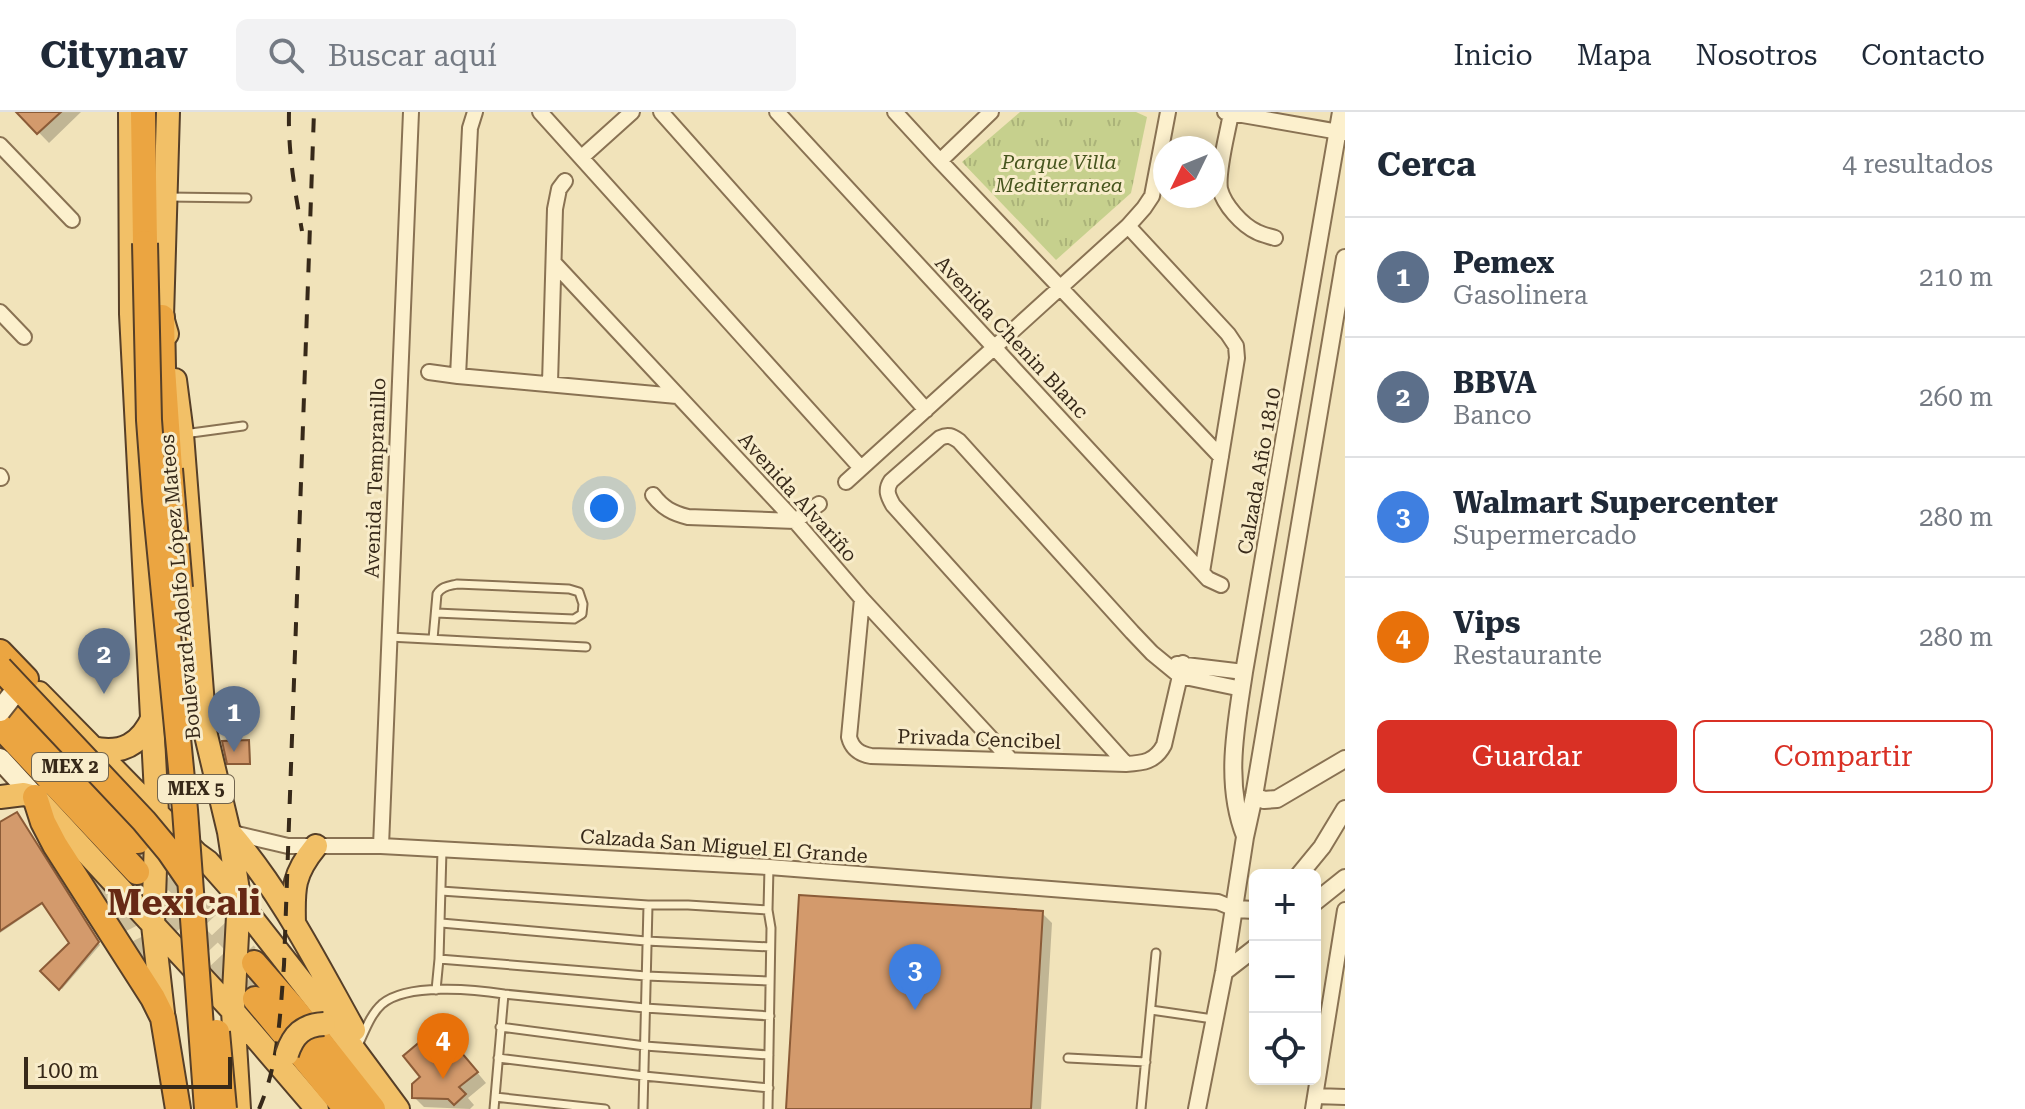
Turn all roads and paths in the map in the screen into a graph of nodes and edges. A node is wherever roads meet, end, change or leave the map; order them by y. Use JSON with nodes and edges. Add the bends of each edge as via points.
{"nodes":[{"id":1,"x":130,"y":112,"type":"edge"},
{"id":2,"x":143,"y":112,"type":"edge"},
{"id":3,"x":168,"y":112,"type":"edge"},
{"id":4,"x":411,"y":112,"type":"edge"},
{"id":5,"x":475,"y":112,"type":"edge"},
{"id":6,"x":540,"y":112,"type":"edge"},
{"id":7,"x":632,"y":112,"type":"edge"},
{"id":8,"x":661,"y":112,"type":"edge"},
{"id":9,"x":777,"y":112,"type":"edge"},
{"id":10,"x":895,"y":112,"type":"edge"},
{"id":11,"x":991,"y":112,"type":"edge"},
{"id":12,"x":1168,"y":112,"type":"edge"},
{"id":13,"x":1341,"y":112,"type":"edge"},
{"id":14,"x":1228,"y":113,"type":"edge"},
{"id":15,"x":1341,"y":133,"type":"edge"},
{"id":16,"x":0,"y":145,"type":"edge"},
{"id":17,"x":582,"y":157,"type":"junction"},
{"id":18,"x":940,"y":161,"type":"junction"},
{"id":19,"x":565,"y":181,"type":"dead end"},
{"id":20,"x":165,"y":197,"type":"junction"},
{"id":21,"x":247,"y":198,"type":"dead end"},
{"id":22,"x":72,"y":220,"type":"dead end"},
{"id":23,"x":1128,"y":226,"type":"junction"},
{"id":24,"x":1275,"y":238,"type":"dead end"},
{"id":25,"x":1345,"y":258,"type":"edge"},
{"id":26,"x":554,"y":263,"type":"junction"},
{"id":27,"x":1343,"y":282,"type":"edge"},
{"id":28,"x":1059,"y":287,"type":"junction"},
{"id":29,"x":0,"y":312,"type":"edge"},
{"id":30,"x":162,"y":317,"type":"junction"},
{"id":31,"x":24,"y":337,"type":"dead end"},
{"id":32,"x":995,"y":348,"type":"junction"},
{"id":33,"x":429,"y":372,"type":"dead end"},
{"id":34,"x":458,"y":376,"type":"junction"},
{"id":35,"x":550,"y":383,"type":"junction"},
{"id":36,"x":677,"y":396,"type":"junction"},
{"id":37,"x":926,"y":410,"type":"junction"},
{"id":38,"x":243,"y":426,"type":"dead end"},
{"id":39,"x":182,"y":434,"type":"junction"},
{"id":40,"x":1221,"y":457,"type":"junction"},
{"id":41,"x":861,"y":468,"type":"junction"},
{"id":42,"x":846,"y":482,"type":"dead end"},
{"id":43,"x":653,"y":495,"type":"dead end"},
{"id":44,"x":819,"y":504,"type":"dead end"},
{"id":45,"x":795,"y":521,"type":"junction"},
{"id":46,"x":1202,"y":572,"type":"junction"},
{"id":47,"x":1221,"y":585,"type":"dead end"},
{"id":48,"x":862,"y":599,"type":"junction"},
{"id":49,"x":436,"y":613,"type":"junction"},
{"id":50,"x":389,"y":637,"type":"junction"},
{"id":51,"x":433,"y":639,"type":"junction"},
{"id":52,"x":586,"y":647,"type":"dead end"},
{"id":53,"x":0,"y":652,"type":"edge"},
{"id":54,"x":0,"y":668,"type":"edge"},
{"id":55,"x":1182,"y":670,"type":"junction"},
{"id":56,"x":1244,"y":672,"type":"junction"},
{"id":57,"x":15,"y":687,"type":"edge"},
{"id":58,"x":1242,"y":689,"type":"junction"},
{"id":59,"x":0,"y":711,"type":"edge"},
{"id":60,"x":153,"y":717,"type":"junction"},
{"id":61,"x":0,"y":726,"type":"edge"},
{"id":62,"x":92,"y":748,"type":"junction"},
{"id":63,"x":0,"y":759,"type":"edge"},
{"id":64,"x":1345,"y":759,"type":"edge"},
{"id":65,"x":1011,"y":760,"type":"junction"},
{"id":66,"x":1126,"y":764,"type":"junction"},
{"id":67,"x":58,"y":787,"type":"junction"},
{"id":68,"x":1254,"y":796,"type":"junction"},
{"id":69,"x":0,"y":797,"type":"edge"},
{"id":70,"x":35,"y":797,"type":"junction"},
{"id":71,"x":157,"y":813,"type":"junction"},
{"id":72,"x":1344,"y":813,"type":"edge"},
{"id":73,"x":79,"y":827,"type":"dead end"},
{"id":74,"x":229,"y":832,"type":"junction"},
{"id":75,"x":1245,"y":837,"type":"junction"},
{"id":76,"x":138,"y":841,"type":"tunnel mouth"},
{"id":77,"x":316,"y":846,"type":"junction"},
{"id":78,"x":381,"y":846,"type":"junction"},
{"id":79,"x":442,"y":850,"type":"junction"},
{"id":80,"x":197,"y":854,"type":"junction"},
{"id":81,"x":769,"y":867,"type":"junction"},
{"id":82,"x":1304,"y":869,"type":"edge"},
{"id":83,"x":145,"y":878,"type":"junction"},
{"id":84,"x":1345,"y":878,"type":"edge"},
{"id":85,"x":441,"y":891,"type":"junction"},
{"id":86,"x":239,"y":897,"type":"junction"},
{"id":87,"x":1321,"y":897,"type":"edge"},
{"id":88,"x":1249,"y":898,"type":"edge"},
{"id":89,"x":1236,"y":903,"type":"junction"},
{"id":90,"x":648,"y":905,"type":"junction"},
{"id":91,"x":1249,"y":908,"type":"edge"},
{"id":92,"x":206,"y":910,"type":"junction"},
{"id":93,"x":768,"y":910,"type":"junction"},
{"id":94,"x":1345,"y":910,"type":"edge"},
{"id":95,"x":441,"y":923,"type":"junction"},
{"id":96,"x":295,"y":924,"type":"junction"},
{"id":97,"x":153,"y":925,"type":"junction"},
{"id":98,"x":646,"y":941,"type":"junction"},
{"id":99,"x":770,"y":947,"type":"junction"},
{"id":100,"x":1156,"y":953,"type":"dead end"},
{"id":101,"x":1249,"y":953,"type":"edge"},
{"id":102,"x":245,"y":958,"type":"junction"},
{"id":103,"x":439,"y":959,"type":"junction"},
{"id":104,"x":191,"y":966,"type":"junction"},
{"id":105,"x":1224,"y":972,"type":"junction"},
{"id":106,"x":646,"y":976,"type":"junction"},
{"id":107,"x":770,"y":981,"type":"junction"},
{"id":108,"x":1339,"y":988,"type":"edge"},
{"id":109,"x":436,"y":990,"type":"junction"},
{"id":110,"x":504,"y":994,"type":"junction"},
{"id":111,"x":255,"y":999,"type":"tunnel mouth"},
{"id":112,"x":645,"y":1008,"type":"junction"},
{"id":113,"x":1151,"y":1010,"type":"junction"},
{"id":114,"x":233,"y":1011,"type":"junction"},
{"id":115,"x":770,"y":1016,"type":"junction"},
{"id":116,"x":163,"y":1018,"type":"junction"},
{"id":117,"x":1215,"y":1019,"type":"junction"},
{"id":118,"x":331,"y":1026,"type":"junction"},
{"id":119,"x":500,"y":1027,"type":"junction"},
{"id":120,"x":360,"y":1041,"type":"junction"},
{"id":121,"x":645,"y":1046,"type":"junction"},
{"id":122,"x":769,"y":1055,"type":"junction"},
{"id":123,"x":498,"y":1058,"type":"junction"},
{"id":124,"x":1068,"y":1058,"type":"dead end"},
{"id":125,"x":1146,"y":1062,"type":"junction"},
{"id":126,"x":287,"y":1064,"type":"junction"},
{"id":127,"x":644,"y":1076,"type":"junction"},
{"id":128,"x":769,"y":1088,"type":"junction"},
{"id":129,"x":495,"y":1097,"type":"junction"},
{"id":130,"x":1345,"y":1097,"type":"edge"},
{"id":131,"x":377,"y":1098,"type":"edge"},
{"id":132,"x":1314,"y":1103,"type":"edge"},
{"id":133,"x":178,"y":1109,"type":"edge"},
{"id":134,"x":207,"y":1109,"type":"edge"},
{"id":135,"x":224,"y":1109,"type":"edge"},
{"id":136,"x":239,"y":1109,"type":"edge"},
{"id":137,"x":317,"y":1109,"type":"edge"},
{"id":138,"x":346,"y":1109,"type":"edge"},
{"id":139,"x":398,"y":1109,"type":"edge"},
{"id":140,"x":494,"y":1109,"type":"edge"},
{"id":141,"x":605,"y":1109,"type":"edge"},
{"id":142,"x":643,"y":1109,"type":"edge"},
{"id":143,"x":768,"y":1109,"type":"edge"},
{"id":144,"x":1141,"y":1109,"type":"edge"},
{"id":145,"x":1197,"y":1109,"type":"edge"}],
"edges":[{"from":1,"to":60,"type":"highway","via":[[132,330]]},
{"from":2,"to":134,"type":"highway","name":"Boulevard Adolfo López Mateos","number":"MEX 5","bridge":true,"via":[[149,420]]},
{"from":3,"to":20,"type":"highway","name":"Boulevard Adolfo López Mateos","number":"MEX 5"},
{"from":4,"to":50,"type":"street","name":"Avenida Tempranillo"},
{"from":5,"to":34,"type":"street"},
{"from":6,"to":17,"type":"street"},
{"from":7,"to":17,"type":"street"},
{"from":8,"to":37,"type":"street"},
{"from":9,"to":32,"type":"street","name":"Avenida Chenin Blanc"},
{"from":10,"to":18,"type":"street"},
{"from":11,"to":18,"type":"street"},
{"from":12,"to":23,"type":"street","via":[[1152,196]]},
{"from":13,"to":15,"type":"street","name":"Calzada Año 1810"},
{"from":14,"to":15,"type":"street"},
{"from":14,"to":24,"type":"street","via":[[1220,191],[1247,226]]},
{"from":15,"to":56,"type":"street","name":"Calzada Año 1810"},
{"from":16,"to":22,"type":"street"},
{"from":17,"to":41,"type":"street"},
{"from":18,"to":28,"type":"street"},
{"from":19,"to":26,"type":"street","via":[[556,198]]},
{"from":20,"to":21,"type":"lane"},
{"from":20,"to":30,"type":"highway","name":"Boulevard Adolfo López Mateos","number":"MEX 5"},
{"from":23,"to":28,"type":"street"},
{"from":23,"to":40,"type":"street","via":[[1236,346]]},
{"from":25,"to":27,"type":"street","name":"Calzada Año 1810"},
{"from":26,"to":35,"type":"street"},
{"from":26,"to":36,"type":"street","name":"Avenida Alvariño"},
{"from":27,"to":68,"type":"street","name":"Calzada Año 1810"},
{"from":28,"to":32,"type":"street"},
{"from":28,"to":40,"type":"street"},
{"from":29,"to":31,"type":"street"},
{"from":30,"to":39,"type":"highway"},
{"from":30,"to":92,"type":"highway","name":"Boulevard Adolfo López Mateos","number":"MEX 5","bridge":true},
{"from":32,"to":37,"type":"street"},
{"from":32,"to":46,"type":"street","name":"Avenida Chenin Blanc"},
{"from":33,"to":34,"type":"street"},
{"from":34,"to":35,"type":"street"},
{"from":35,"to":36,"type":"street"},
{"from":36,"to":45,"type":"street","name":"Avenida Alvariño"},
{"from":37,"to":41,"type":"street"},
{"from":38,"to":39,"type":"lane"},
{"from":39,"to":74,"type":"highway","via":[[205,731]]},
{"from":40,"to":46,"type":"street"},
{"from":41,"to":42,"type":"street"},
{"from":43,"to":45,"type":"street","via":[[665,509],[688,517]]},
{"from":44,"to":45,"type":"street"},
{"from":45,"to":48,"type":"street","name":"Avenida Alvariño"},
{"from":46,"to":47,"type":"street","name":"Avenida Chenin Blanc"},
{"from":48,"to":65,"type":"street","name":"Avenida Alvariño"},
{"from":48,"to":65,"type":"street","name":"Privada Cencibel","via":[[849,727],[855,749],[871,756]]},
{"from":49,"to":49,"type":"lane","via":[[574,619],[582,614],[583,604],[575,589],[457,584],[437,594]]},
{"from":49,"to":51,"type":"lane"},
{"from":50,"to":51,"type":"lane"},
{"from":50,"to":78,"type":"street","name":"Avenida Tempranillo"},
{"from":51,"to":52,"type":"lane"},
{"from":53,"to":57,"type":"highway"},
{"from":54,"to":92,"type":"highway","bridge":true,"via":[[144,821]]},
{"from":55,"to":56,"type":"street"},
{"from":55,"to":58,"type":"street"},
{"from":55,"to":66,"type":"street","name":"Privada Cencibel","via":[[1161,751],[1145,763]]},
{"from":55,"to":66,"type":"street","via":[[1165,664],[1132,632],[952,436],[940,438],[888,485],[893,505]]},
{"from":56,"to":58,"type":"street","name":"Calzada Año 1810"},
{"from":57,"to":59,"type":"main road","bridge":true},
{"from":57,"to":62,"type":"highway"},
{"from":57,"to":76,"type":"highway","number":"MEX 2"},
{"from":58,"to":75,"type":"street","name":"Calzada Año 1810","via":[[1233,782]]},
{"from":60,"to":62,"type":"highway","via":[[147,731],[129,746],[111,751]]},
{"from":60,"to":71,"type":"highway"},
{"from":61,"to":67,"type":"highway","number":"MEX 2"},
{"from":62,"to":71,"type":"highway"},
{"from":63,"to":70,"type":"main road"},
{"from":64,"to":68,"type":"street","via":[[1277,799]]},
{"from":65,"to":66,"type":"street","name":"Privada Cencibel"},
{"from":67,"to":73,"type":"highway"},
{"from":67,"to":83,"type":"highway","number":"MEX 2"},
{"from":68,"to":75,"type":"street","name":"Calzada Año 1810"},
{"from":69,"to":70,"type":"highway"},
{"from":70,"to":97,"type":"highway"},
{"from":70,"to":116,"type":"highway","via":[[55,845]]},
{"from":71,"to":80,"type":"highway"},
{"from":71,"to":83,"type":"highway"},
{"from":72,"to":82,"type":"street"},
{"from":74,"to":77,"type":"street","name":"Calzada San Miguel El Grande","via":[[288,846]]},
{"from":74,"to":86,"type":"highway"},
{"from":74,"to":96,"type":"highway"},
{"from":75,"to":89,"type":"street","name":"Calzada Año 1810"},
{"from":77,"to":78,"type":"street","name":"Calzada San Miguel El Grande"},
{"from":77,"to":96,"type":"highway","via":[[294,886]]},
{"from":78,"to":79,"type":"street","name":"Calzada San Miguel El Grande"},
{"from":79,"to":81,"type":"street","name":"Calzada San Miguel El Grande"},
{"from":79,"to":85,"type":"lane"},
{"from":80,"to":83,"type":"highway","via":[[175,855]]},
{"from":80,"to":86,"type":"highway"},
{"from":81,"to":89,"type":"street","name":"Calzada San Miguel El Grande"},
{"from":81,"to":93,"type":"lane"},
{"from":83,"to":97,"type":"highway"},
{"from":84,"to":87,"type":"street"},
{"from":85,"to":90,"type":"lane"},
{"from":85,"to":95,"type":"lane"},
{"from":86,"to":102,"type":"highway"},
{"from":86,"to":118,"type":"highway"},
{"from":88,"to":89,"type":"street","name":"Calzada San Miguel El Grande"},
{"from":89,"to":91,"type":"street","name":"Calzada San Miguel El Grande"},
{"from":89,"to":105,"type":"street","name":"Calzada Año 1810"},
{"from":90,"to":93,"type":"lane"},
{"from":90,"to":98,"type":"lane"},
{"from":92,"to":135,"type":"highway","name":"Boulevard Adolfo López Mateos","number":"MEX 5","bridge":true},
{"from":93,"to":99,"type":"lane"},
{"from":94,"to":108,"type":"street"},
{"from":95,"to":98,"type":"lane"},
{"from":95,"to":103,"type":"lane"},
{"from":96,"to":120,"type":"highway"},
{"from":97,"to":104,"type":"highway"},
{"from":97,"to":116,"type":"highway"},
{"from":98,"to":99,"type":"lane"},
{"from":98,"to":106,"type":"lane"},
{"from":99,"to":107,"type":"lane"},
{"from":100,"to":113,"type":"lane"},
{"from":101,"to":105,"type":"street"},
{"from":102,"to":104,"type":"highway","via":[[218,968]]},
{"from":102,"to":114,"type":"highway"},
{"from":102,"to":131,"type":"highway"},
{"from":103,"to":106,"type":"lane"},
{"from":103,"to":109,"type":"lane"},
{"from":104,"to":114,"type":"highway"},
{"from":105,"to":117,"type":"street","name":"Calzada Año 1810"},
{"from":106,"to":107,"type":"lane"},
{"from":106,"to":112,"type":"lane"},
{"from":107,"to":115,"type":"lane"},
{"from":108,"to":132,"type":"street"},
{"from":109,"to":110,"type":"lane"},
{"from":109,"to":120,"type":"lane","via":[[409,991],[384,1002]]},
{"from":110,"to":112,"type":"lane"},
{"from":110,"to":119,"type":"lane"},
{"from":111,"to":138,"type":"highway"},
{"from":112,"to":115,"type":"lane"},
{"from":112,"to":121,"type":"lane"},
{"from":113,"to":117,"type":"lane"},
{"from":113,"to":125,"type":"lane"},
{"from":114,"to":126,"type":"highway"},
{"from":114,"to":136,"type":"highway"},
{"from":115,"to":122,"type":"lane"},
{"from":116,"to":133,"type":"highway"},
{"from":117,"to":145,"type":"street","name":"Calzada Año 1810"},
{"from":118,"to":126,"type":"highway","bridge":true,"via":[[315,1024],[300,1031]]},
{"from":118,"to":131,"type":"highway"},
{"from":119,"to":121,"type":"lane"},
{"from":119,"to":123,"type":"lane"},
{"from":120,"to":131,"type":"highway"},
{"from":121,"to":122,"type":"lane"},
{"from":121,"to":127,"type":"lane"},
{"from":122,"to":128,"type":"lane"},
{"from":123,"to":127,"type":"lane"},
{"from":123,"to":129,"type":"lane"},
{"from":124,"to":125,"type":"lane"},
{"from":125,"to":144,"type":"lane"},
{"from":126,"to":137,"type":"highway"},
{"from":127,"to":128,"type":"lane"},
{"from":127,"to":142,"type":"lane"},
{"from":128,"to":143,"type":"lane"},
{"from":129,"to":140,"type":"lane"},
{"from":129,"to":141,"type":"lane"},
{"from":130,"to":132,"type":"street"},
{"from":131,"to":139,"type":"highway"}]}
